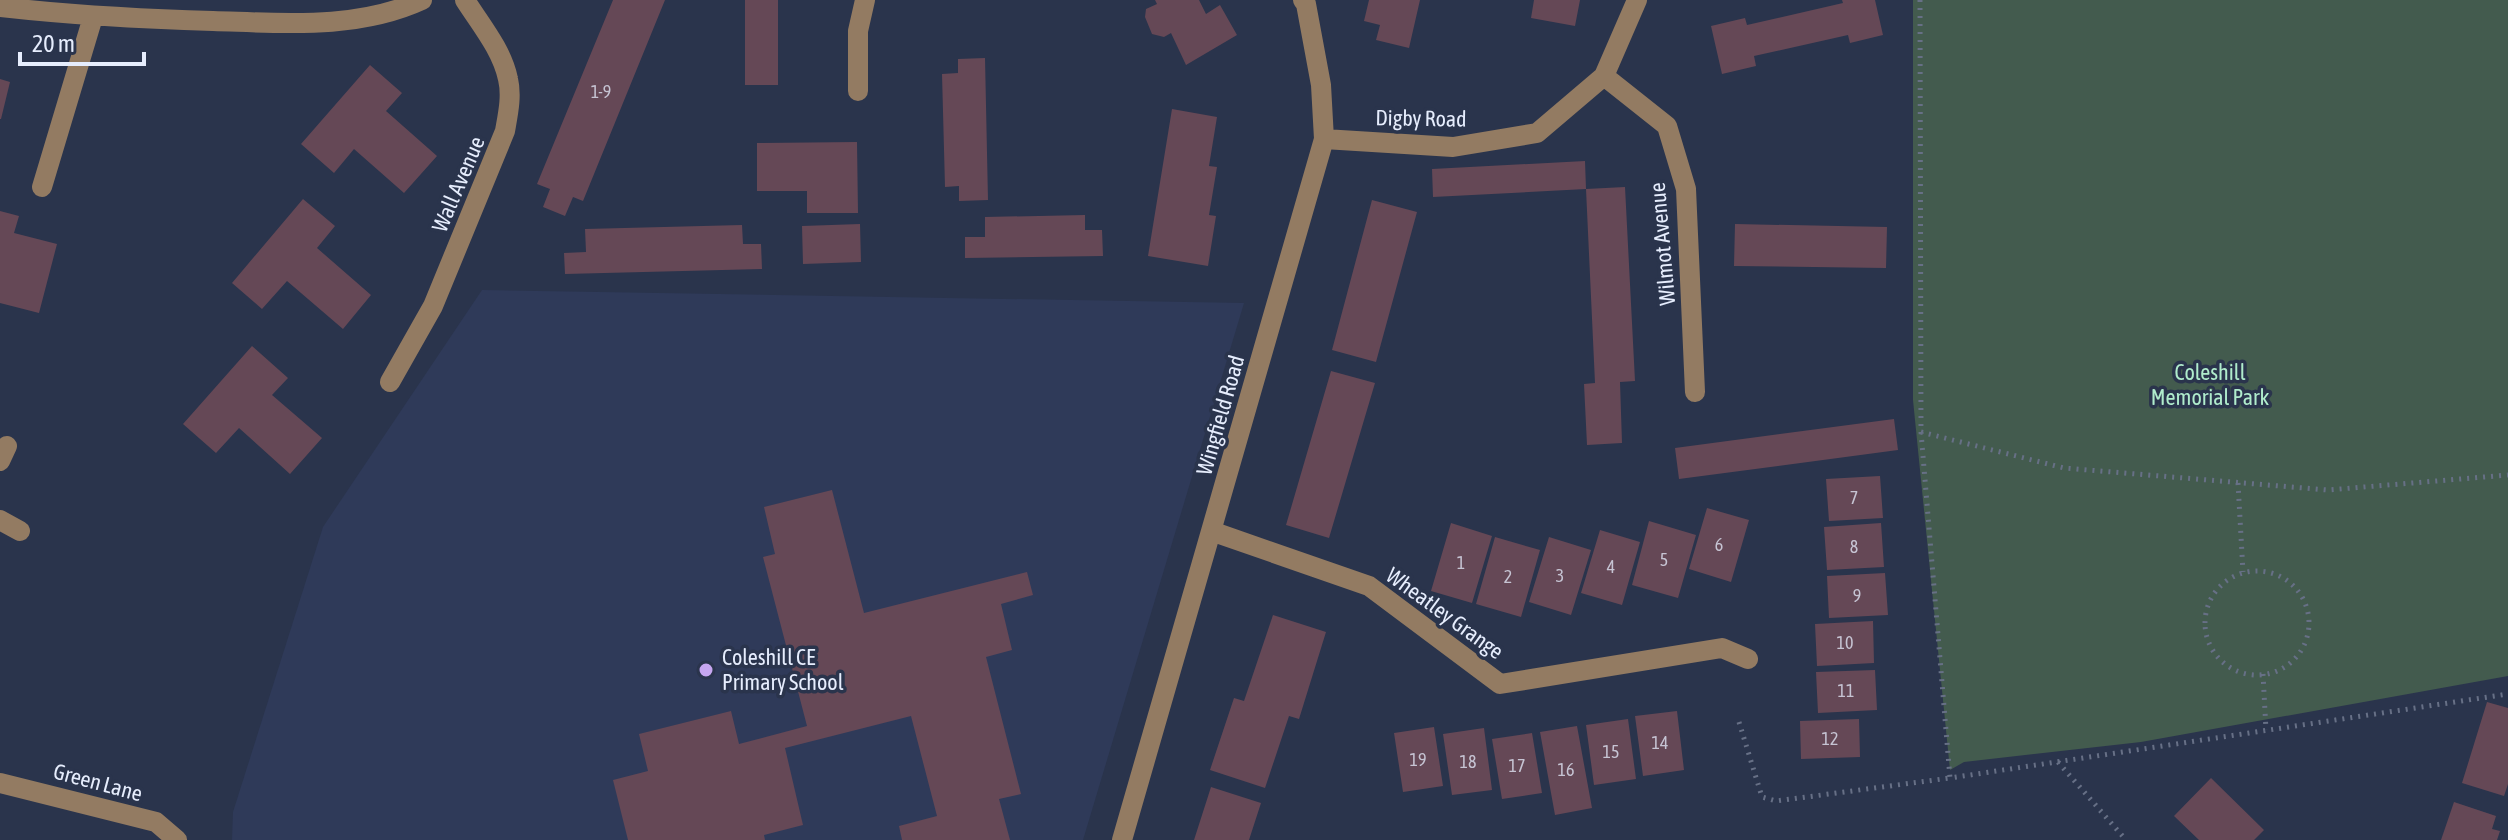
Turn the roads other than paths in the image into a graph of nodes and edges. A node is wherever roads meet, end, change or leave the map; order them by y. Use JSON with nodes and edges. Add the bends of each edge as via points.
{"nodes":[{"id":1,"x":422,"y":0,"type":"edge"},
{"id":2,"x":465,"y":0,"type":"edge"},
{"id":3,"x":865,"y":0,"type":"edge"},
{"id":4,"x":1303,"y":0,"type":"edge"},
{"id":5,"x":1637,"y":0,"type":"edge"},
{"id":6,"x":0,"y":7,"type":"edge"},
{"id":7,"x":93,"y":17,"type":"junction"},
{"id":8,"x":1604,"y":76,"type":"junction"},
{"id":9,"x":858,"y":91,"type":"dead end"},
{"id":10,"x":1324,"y":139,"type":"junction"},
{"id":11,"x":42,"y":187,"type":"dead end"},
{"id":12,"x":390,"y":382,"type":"dead end"},
{"id":13,"x":1695,"y":392,"type":"dead end"},
{"id":14,"x":0,"y":520,"type":"edge"},
{"id":15,"x":20,"y":531,"type":"dead end"},
{"id":16,"x":1211,"y":531,"type":"junction"},
{"id":17,"x":1748,"y":659,"type":"dead end"},
{"id":18,"x":0,"y":783,"type":"edge"},
{"id":19,"x":177,"y":840,"type":"edge"},
{"id":20,"x":1122,"y":840,"type":"edge"}],
"edges":[{"from":1,"to":7,"type":"street","via":[[399,11],[317,25]]},
{"from":2,"to":12,"type":"street","name":"Wall Avenue","via":[[499,53],[509,80],[505,131],[433,306]]},
{"from":3,"to":9,"type":"street","via":[[858,31]]},
{"from":4,"to":10,"type":"street","name":"Wingfield Road","via":[[1321,85]]},
{"from":5,"to":8,"type":"street","name":"Digby Road"},
{"from":6,"to":7,"type":"street"},
{"from":7,"to":11,"type":"street"},
{"from":8,"to":10,"type":"street","name":"Digby Road","via":[[1537,133],[1453,147]]},
{"from":8,"to":13,"type":"street","name":"Wilmot Avenue","via":[[1667,126],[1686,189]]},
{"from":10,"to":16,"type":"street","name":"Wingfield Road"},
{"from":14,"to":15,"type":"street"},
{"from":16,"to":17,"type":"street","name":"Wheatley Grange","via":[[1369,586],[1500,684],[1722,648]]},
{"from":16,"to":20,"type":"street","name":"Wingfield Road"},
{"from":18,"to":19,"type":"street","name":"Green Lane","via":[[156,822]]}]}
